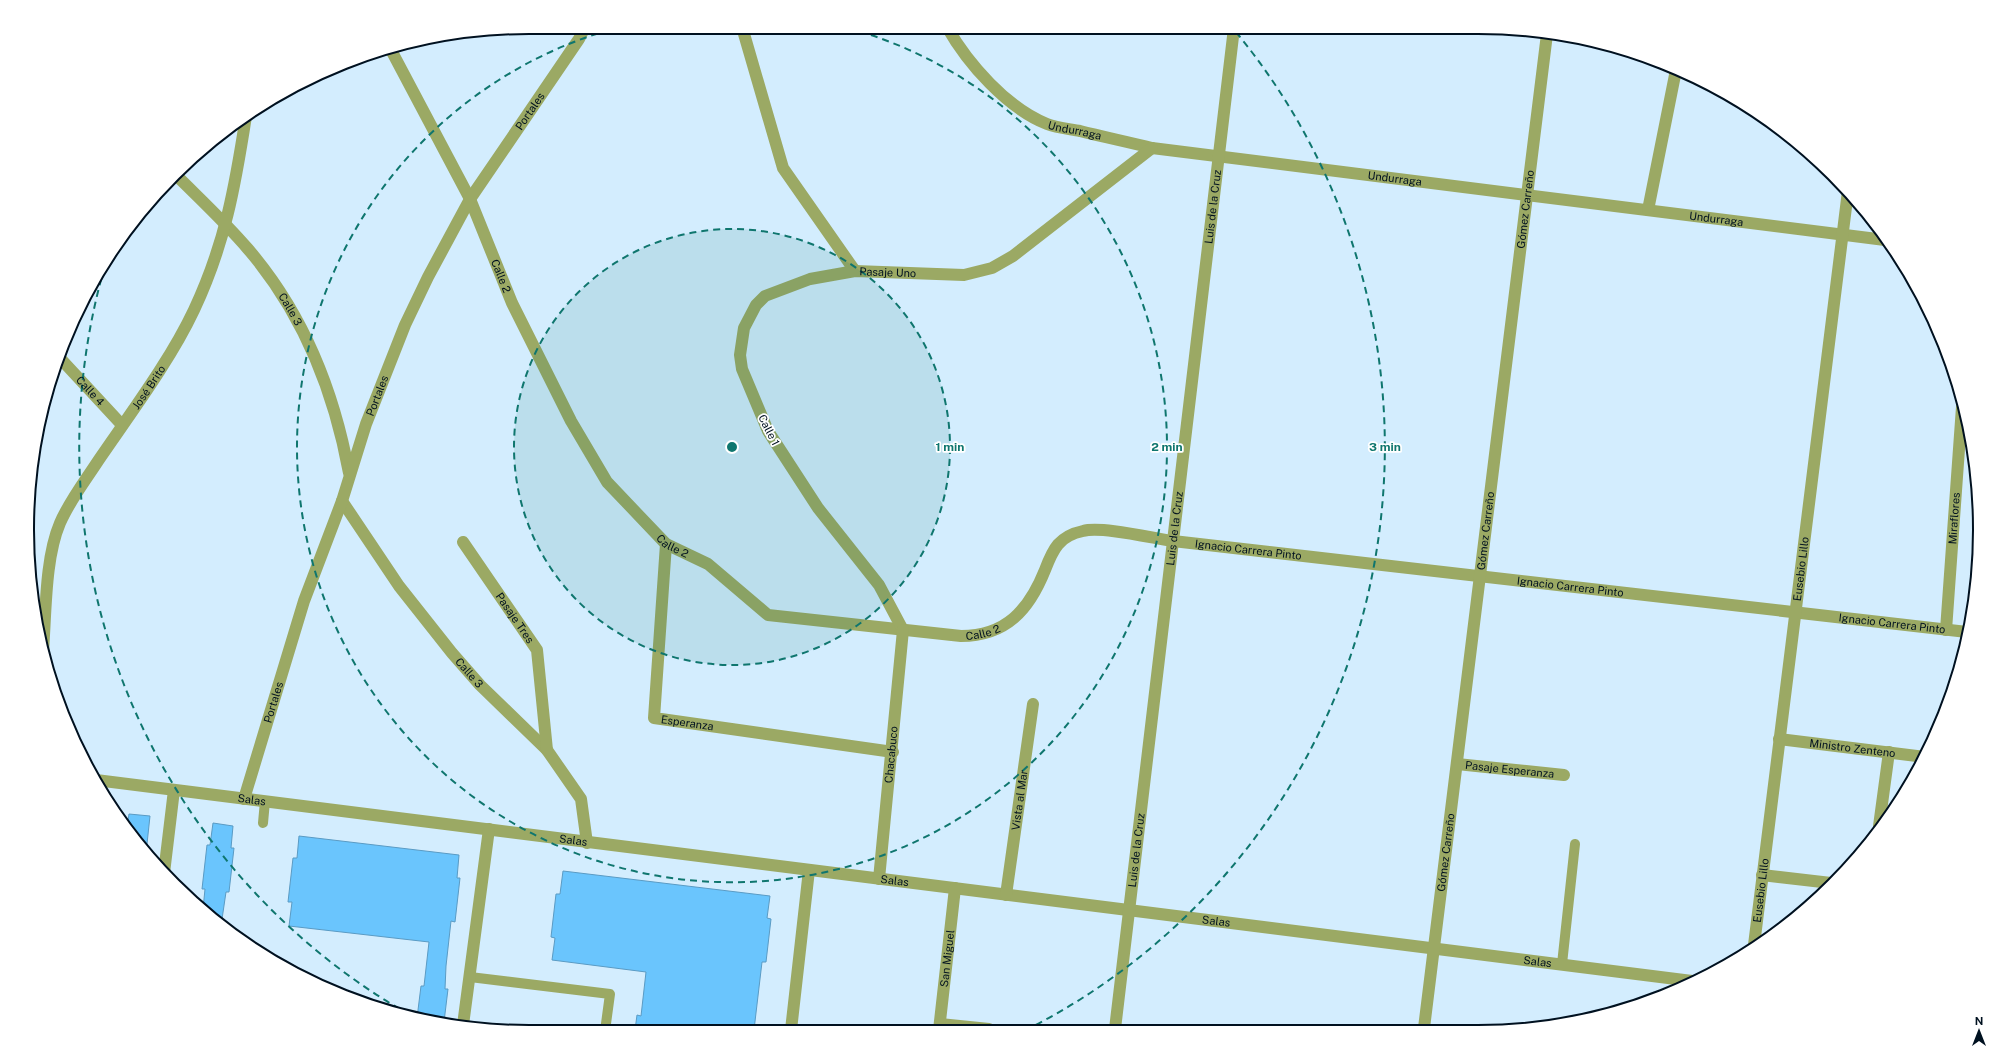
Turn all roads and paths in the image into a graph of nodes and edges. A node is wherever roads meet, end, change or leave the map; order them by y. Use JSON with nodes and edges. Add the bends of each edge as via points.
{"nodes":[{"id":1,"x":582,"y":34,"type":"edge"},
{"id":2,"x":744,"y":34,"type":"edge"},
{"id":3,"x":951,"y":34,"type":"edge"},
{"id":4,"x":1233,"y":34,"type":"edge"},
{"id":5,"x":1546,"y":39,"type":"edge"},
{"id":6,"x":393,"y":53,"type":"edge"},
{"id":7,"x":1675,"y":75,"type":"edge"},
{"id":8,"x":245,"y":124,"type":"edge"},
{"id":9,"x":1152,"y":148,"type":"junction"},
{"id":10,"x":1218,"y":158,"type":"junction"},
{"id":11,"x":180,"y":179,"type":"edge"},
{"id":12,"x":1527,"y":196,"type":"junction"},
{"id":13,"x":470,"y":199,"type":"junction"},
{"id":14,"x":1847,"y":200,"type":"edge"},
{"id":15,"x":1648,"y":210,"type":"junction"},
{"id":16,"x":226,"y":225,"type":"junction"},
{"id":17,"x":1843,"y":234,"type":"junction"},
{"id":18,"x":1879,"y":239,"type":"edge"},
{"id":19,"x":855,"y":271,"type":"junction"},
{"id":20,"x":63,"y":362,"type":"edge"},
{"id":21,"x":1961,"y":423,"type":"edge"},
{"id":22,"x":122,"y":425,"type":"junction"},
{"id":23,"x":349,"y":475,"type":"junction"},
{"id":24,"x":342,"y":500,"type":"junction"},
{"id":25,"x":1173,"y":541,"type":"junction"},
{"id":26,"x":463,"y":542,"type":"dead end"},
{"id":27,"x":666,"y":544,"type":"junction"},
{"id":28,"x":1480,"y":576,"type":"junction"},
{"id":29,"x":1795,"y":612,"type":"junction"},
{"id":30,"x":44,"y":625,"type":"edge"},
{"id":31,"x":903,"y":630,"type":"junction"},
{"id":32,"x":1946,"y":630,"type":"junction"},
{"id":33,"x":1962,"y":632,"type":"edge"},
{"id":34,"x":1034,"y":704,"type":"dead end"},
{"id":35,"x":1779,"y":739,"type":"junction"},
{"id":36,"x":547,"y":750,"type":"junction"},
{"id":37,"x":892,"y":752,"type":"junction"},
{"id":38,"x":1889,"y":752,"type":"junction"},
{"id":39,"x":1918,"y":756,"type":"edge"},
{"id":40,"x":1456,"y":764,"type":"junction"},
{"id":41,"x":1564,"y":775,"type":"dead end"},
{"id":42,"x":102,"y":781,"type":"edge"},
{"id":43,"x":174,"y":790,"type":"junction"},
{"id":44,"x":244,"y":799,"type":"junction"},
{"id":45,"x":265,"y":801,"type":"junction"},
{"id":46,"x":1880,"y":818,"type":"edge"},
{"id":47,"x":262,"y":823,"type":"dead end"},
{"id":48,"x":489,"y":829,"type":"junction"},
{"id":49,"x":587,"y":843,"type":"junction"},
{"id":50,"x":1575,"y":844,"type":"dead end"},
{"id":51,"x":165,"y":865,"type":"edge"},
{"id":52,"x":809,"y":870,"type":"junction"},
{"id":53,"x":1762,"y":875,"type":"junction"},
{"id":54,"x":879,"y":879,"type":"junction"},
{"id":55,"x":1825,"y":882,"type":"edge"},
{"id":56,"x":955,"y":888,"type":"junction"},
{"id":57,"x":1006,"y":895,"type":"junction"},
{"id":58,"x":1130,"y":910,"type":"junction"},
{"id":59,"x":1755,"y":940,"type":"edge"},
{"id":60,"x":1434,"y":948,"type":"junction"},
{"id":61,"x":1562,"y":964,"type":"junction"},
{"id":62,"x":470,"y":977,"type":"junction"},
{"id":63,"x":1683,"y":980,"type":"edge"},
{"id":64,"x":464,"y":1021,"type":"edge"},
{"id":65,"x":606,"y":1025,"type":"edge"},
{"id":66,"x":792,"y":1025,"type":"edge"},
{"id":67,"x":939,"y":1025,"type":"edge"},
{"id":68,"x":1116,"y":1025,"type":"edge"},
{"id":69,"x":1424,"y":1025,"type":"edge"}],
"edges":[{"from":1,"to":13,"type":"street","name":"Portales"},
{"from":2,"to":19,"type":"street","name":"Pasaje Uno","via":[[783,168]]},
{"from":3,"to":9,"type":"street","name":"Undurraga","via":[[965,56],[994,87],[1047,124]]},
{"from":4,"to":10,"type":"street","name":"Luis de la Cruz"},
{"from":5,"to":12,"type":"street","name":"Gómez Carreño"},
{"from":6,"to":13,"type":"street","name":"Calle 2"},
{"from":7,"to":15,"type":"street"},
{"from":8,"to":16,"type":"street","name":"José Brito","via":[[239,167]]},
{"from":9,"to":10,"type":"street","name":"Undurraga"},
{"from":9,"to":19,"type":"street","name":"Pasaje Uno","via":[[1013,256],[992,268],[964,274]]},
{"from":10,"to":12,"type":"street","name":"Undurraga"},
{"from":10,"to":25,"type":"street","name":"Luis de la Cruz"},
{"from":11,"to":16,"type":"street","name":"Calle 3"},
{"from":12,"to":15,"type":"street","name":"Undurraga"},
{"from":12,"to":28,"type":"street","name":"Gómez Carreño"},
{"from":13,"to":23,"type":"street","name":"Portales","via":[[405,325]]},
{"from":13,"to":27,"type":"street","name":"Calle 2","via":[[512,303],[571,421],[607,482]]},
{"from":14,"to":17,"type":"street","name":"Eusebio Lillo"},
{"from":15,"to":17,"type":"street","name":"Undurraga"},
{"from":16,"to":22,"type":"street","name":"José Brito","via":[[217,254],[179,338]]},
{"from":16,"to":23,"type":"street","name":"Calle 3","via":[[269,275],[302,330],[334,408]]},
{"from":17,"to":18,"type":"street","name":"Undurraga"},
{"from":17,"to":29,"type":"street","name":"Eusebio Lillo"},
{"from":19,"to":31,"type":"street","name":"Calle 1","via":[[810,279],[765,296],[756,305],[744,328],[740,355],[747,382],[768,430],[818,508],[878,585]]},
{"from":20,"to":22,"type":"street","name":"Calle 4"},
{"from":21,"to":32,"type":"street","name":"Miraflores"},
{"from":22,"to":30,"type":"street","name":"José Brito","via":[[71,502],[60,524],[50,562]]},
{"from":23,"to":24,"type":"street","name":"Portales"},
{"from":24,"to":36,"type":"street","name":"Calle 3","via":[[399,586],[452,653],[480,686]]},
{"from":24,"to":44,"type":"street","name":"Portales","via":[[304,601]]},
{"from":25,"to":28,"type":"street","name":"Ignacio Carrera Pinto"},
{"from":25,"to":31,"type":"street","name":"Calle 2","via":[[1095,530],[1074,533],[1051,552],[1028,602],[1005,625],[973,636]]},
{"from":25,"to":58,"type":"street","name":"Luis de la Cruz"},
{"from":26,"to":36,"type":"street","name":"Pasaje Tres","via":[[537,650]]},
{"from":27,"to":31,"type":"street","name":"Calle 2","via":[[708,564],[768,615]]},
{"from":27,"to":37,"type":"street","name":"Esperanza","via":[[654,718]]},
{"from":28,"to":29,"type":"street","name":"Ignacio Carrera Pinto"},
{"from":28,"to":40,"type":"street","name":"Gómez Carreño"},
{"from":29,"to":32,"type":"street","name":"Ignacio Carrera Pinto"},
{"from":29,"to":35,"type":"street","name":"Eusebio Lillo"},
{"from":31,"to":37,"type":"street","name":"Chacabuco"},
{"from":32,"to":33,"type":"street","name":"Ignacio Carrera Pinto"},
{"from":34,"to":57,"type":"street","name":"Vista al Mar"},
{"from":35,"to":38,"type":"street","name":"Ministro Zenteno"},
{"from":35,"to":53,"type":"street","name":"Eusebio Lillo"},
{"from":36,"to":49,"type":"street","name":"Calle 3","via":[[581,799]]},
{"from":37,"to":54,"type":"street","name":"Chacabuco"},
{"from":38,"to":39,"type":"street","name":"Ministro Zenteno"},
{"from":38,"to":46,"type":"street"},
{"from":40,"to":41,"type":"street","name":"Pasaje Esperanza"},
{"from":40,"to":60,"type":"street","name":"Gómez Carreño"},
{"from":42,"to":43,"type":"street","name":"Salas"},
{"from":43,"to":44,"type":"street","name":"Salas"},
{"from":43,"to":51,"type":"street"},
{"from":44,"to":45,"type":"street","name":"Salas"},
{"from":45,"to":47,"type":"lane"},
{"from":45,"to":48,"type":"street","name":"Salas"},
{"from":48,"to":49,"type":"street","name":"Salas"},
{"from":48,"to":62,"type":"street"},
{"from":49,"to":52,"type":"street","name":"Salas"},
{"from":50,"to":61,"type":"lane"},
{"from":52,"to":54,"type":"street","name":"Salas"},
{"from":52,"to":66,"type":"street"},
{"from":53,"to":55,"type":"street"},
{"from":53,"to":59,"type":"street","name":"Eusebio Lillo"},
{"from":54,"to":56,"type":"street","name":"Salas"},
{"from":56,"to":57,"type":"street","name":"Salas"},
{"from":56,"to":67,"type":"street","name":"San Miguel"},
{"from":57,"to":58,"type":"street","name":"Salas"},
{"from":58,"to":60,"type":"street","name":"Salas"},
{"from":58,"to":68,"type":"street","name":"Luis de la Cruz"},
{"from":60,"to":61,"type":"street","name":"Salas"},
{"from":60,"to":69,"type":"street","name":"Gómez Carreño"},
{"from":61,"to":63,"type":"street","name":"Salas"},
{"from":62,"to":64,"type":"street"},
{"from":62,"to":65,"type":"lane","via":[[610,994]]}]}
